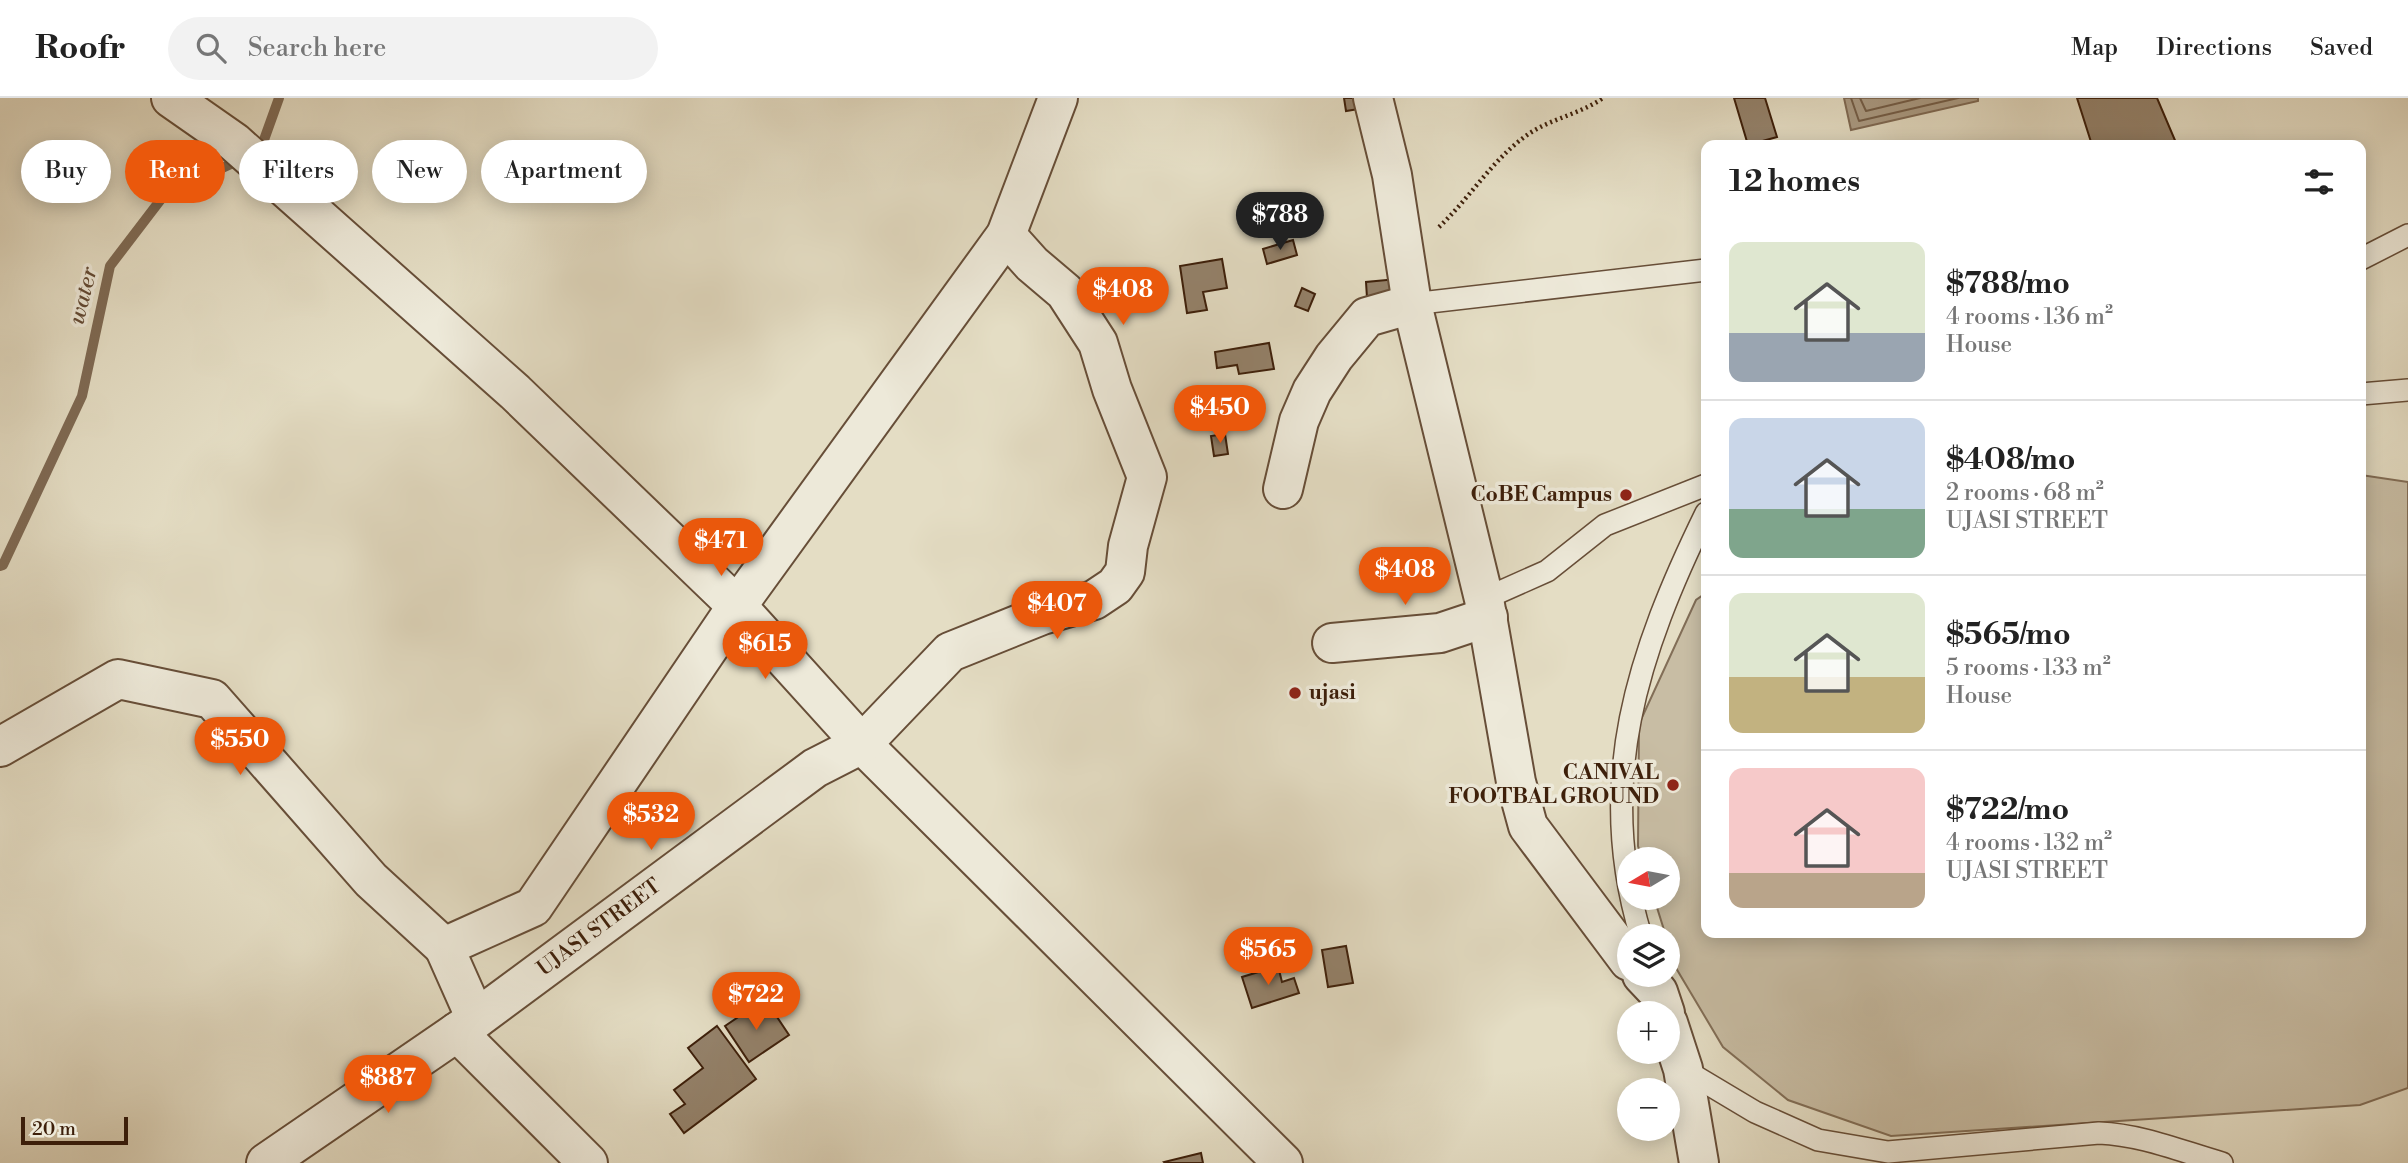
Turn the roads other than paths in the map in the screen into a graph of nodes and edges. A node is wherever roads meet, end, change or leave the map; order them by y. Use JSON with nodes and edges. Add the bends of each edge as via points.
{"nodes":[{"id":1,"x":171,"y":98,"type":"edge"},
{"id":2,"x":1058,"y":98,"type":"edge"},
{"id":3,"x":1373,"y":98,"type":"edge"},
{"id":4,"x":1006,"y":234,"type":"junction"},
{"id":5,"x":2408,"y":235,"type":"edge"},
{"id":6,"x":2366,"y":256,"type":"edge"},
{"id":7,"x":1701,"y":271,"type":"edge"},
{"id":8,"x":1412,"y":304,"type":"junction"},
{"id":9,"x":2408,"y":390,"type":"edge"},
{"id":10,"x":2366,"y":394,"type":"edge"},
{"id":11,"x":1701,"y":487,"type":"edge"},
{"id":12,"x":1283,"y":489,"type":"dead end"},
{"id":13,"x":1701,"y":524,"type":"edge"},
{"id":14,"x":737,"y":606,"type":"junction"},
{"id":15,"x":1486,"y":608,"type":"junction"},
{"id":16,"x":1332,"y":643,"type":"dead end"},
{"id":17,"x":862,"y":744,"type":"junction"},
{"id":18,"x":0,"y":747,"type":"edge"},
{"id":19,"x":1637,"y":924,"type":"edge"},
{"id":20,"x":1617,"y":945,"type":"edge"},
{"id":21,"x":444,"y":947,"type":"junction"},
{"id":22,"x":1657,"y":996,"type":"edge"},
{"id":23,"x":467,"y":1025,"type":"junction"},
{"id":24,"x":1683,"y":1069,"type":"junction"},
{"id":25,"x":266,"y":1163,"type":"edge"},
{"id":26,"x":588,"y":1163,"type":"edge"},
{"id":27,"x":1283,"y":1163,"type":"edge"},
{"id":28,"x":1699,"y":1163,"type":"edge"},
{"id":29,"x":2222,"y":1163,"type":"edge"}],
"edges":[{"from":1,"to":14,"type":"street","via":[[234,142],[515,392]]},
{"from":2,"to":4,"type":"street"},
{"from":3,"to":8,"type":"street","via":[[1392,176]]},
{"from":4,"to":14,"type":"street"},
{"from":4,"to":17,"type":"street","name":"UJASI STREET","via":[[1065,292],[1098,343],[1147,477],[1125,572],[1115,586],[1094,600],[1042,615],[950,652]]},
{"from":5,"to":6,"type":"lane"},
{"from":7,"to":8,"type":"lane"},
{"from":8,"to":12,"type":"street","via":[[1367,317],[1334,357],[1298,421]]},
{"from":8,"to":15,"type":"street"},
{"from":9,"to":10,"type":"lane"},
{"from":11,"to":15,"type":"lane","via":[[1605,525],[1547,572]]},
{"from":13,"to":19,"type":"lane","via":[[1662,613],[1636,690],[1621,771],[1620,822],[1629,898]]},
{"from":14,"to":17,"type":"street"},
{"from":14,"to":21,"type":"street","via":[[533,907]]},
{"from":15,"to":16,"type":"street","via":[[1440,633]]},
{"from":15,"to":20,"type":"street","via":[[1528,826]]},
{"from":17,"to":23,"type":"street","name":"UJASI STREET","via":[[816,768]]},
{"from":17,"to":27,"type":"street"},
{"from":18,"to":21,"type":"street","via":[[118,679],[212,699],[371,880]]},
{"from":21,"to":23,"type":"street"},
{"from":22,"to":24,"type":"street"},
{"from":23,"to":25,"type":"street","name":"UJASI STREET"},
{"from":23,"to":26,"type":"street"},
{"from":24,"to":28,"type":"street"},
{"from":24,"to":29,"type":"lane","via":[[1755,1112],[1818,1140],[1888,1152],[2121,1134]]}]}
